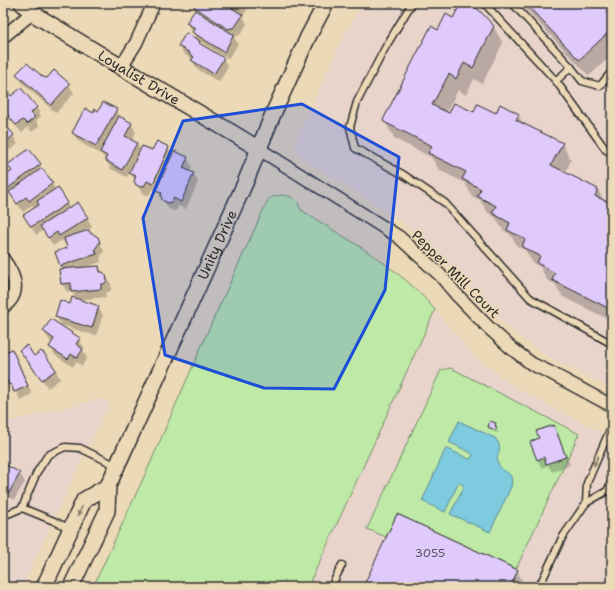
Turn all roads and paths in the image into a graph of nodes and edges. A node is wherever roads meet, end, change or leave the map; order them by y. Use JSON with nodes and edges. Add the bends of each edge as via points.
{"nodes":[{"id":1,"x":154,"y":3,"type":"edge"},
{"id":2,"x":326,"y":3,"type":"edge"},
{"id":3,"x":412,"y":3,"type":"edge"},
{"id":4,"x":484,"y":3,"type":"edge"},
{"id":5,"x":512,"y":3,"type":"edge"},
{"id":6,"x":27,"y":8,"type":"edge"},
{"id":7,"x":3,"y":37,"type":"edge"},
{"id":8,"x":121,"y":67,"type":"junction"},
{"id":9,"x":571,"y":68,"type":"junction"},
{"id":10,"x":612,"y":71,"type":"edge"},
{"id":11,"x":556,"y":81,"type":"junction"},
{"id":12,"x":258,"y":149,"type":"junction"},
{"id":13,"x":612,"y":153,"type":"edge"},
{"id":14,"x":3,"y":259,"type":"edge"},
{"id":15,"x":3,"y":307,"type":"edge"},
{"id":16,"x":612,"y":344,"type":"edge"},
{"id":17,"x":612,"y":406,"type":"edge"},
{"id":18,"x":612,"y":425,"type":"edge"},
{"id":19,"x":117,"y":466,"type":"junction"},
{"id":20,"x":612,"y":481,"type":"edge"},
{"id":21,"x":108,"y":486,"type":"junction"},
{"id":22,"x":586,"y":503,"type":"junction"},
{"id":23,"x":22,"y":508,"type":"junction"},
{"id":24,"x":3,"y":516,"type":"edge"},
{"id":25,"x":71,"y":529,"type":"junction"},
{"id":26,"x":342,"y":565,"type":"dead end"},
{"id":27,"x":44,"y":587,"type":"edge"},
{"id":28,"x":72,"y":587,"type":"edge"},
{"id":29,"x":331,"y":587,"type":"edge"},
{"id":30,"x":539,"y":587,"type":"edge"}],
"edges":[{"from":1,"to":8,"type":"street","via":[[136,43]]},
{"from":2,"to":12,"type":"street","name":"Unity Drive"},
{"from":3,"to":16,"type":"lane","via":[[357,102],[350,127],[354,148],[404,175],[445,202],[530,298]]},
{"from":4,"to":11,"type":"lane"},
{"from":5,"to":9,"type":"lane"},
{"from":6,"to":7,"type":"street"},
{"from":6,"to":8,"type":"street","name":"Loyalist Drive"},
{"from":8,"to":12,"type":"street","name":"Loyalist Drive"},
{"from":9,"to":10,"type":"lane","via":[[582,81],[600,86]]},
{"from":9,"to":11,"type":"lane"},
{"from":11,"to":13,"type":"lane","via":[[606,150]]},
{"from":12,"to":17,"type":"street","name":"Pepper Mill Court","via":[[399,237],[440,275],[488,327],[532,364]]},
{"from":12,"to":19,"type":"street","name":"Unity Drive","via":[[242,191]]},
{"from":14,"to":15,"type":"street","via":[[15,284],[11,299]]},
{"from":18,"to":22,"type":"lane","one_way":true,"via":[[587,482]]},
{"from":19,"to":21,"type":"street","name":"Unity Drive"},
{"from":19,"to":23,"type":"lane","via":[[80,448],[65,447],[48,455],[37,472]]},
{"from":20,"to":22,"type":"lane","via":[[607,491]]},
{"from":21,"to":25,"type":"street","one_way":true,"via":[[84,500]]},
{"from":21,"to":28,"type":"street","name":"Unity Drive","via":[[107,511]]},
{"from":22,"to":30,"type":"lane","via":[[562,538]]},
{"from":23,"to":24,"type":"lane"},
{"from":23,"to":25,"type":"lane"},
{"from":25,"to":27,"type":"street"},
{"from":26,"to":29,"type":"lane"}]}
